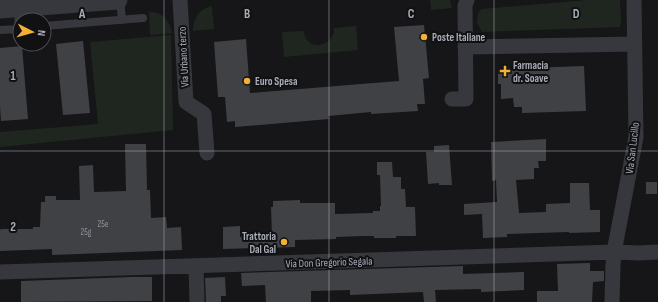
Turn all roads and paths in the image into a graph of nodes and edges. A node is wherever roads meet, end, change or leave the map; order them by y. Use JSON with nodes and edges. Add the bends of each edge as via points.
{"nodes":[{"id":1,"x":119,"y":0,"type":"edge"},
{"id":2,"x":180,"y":0,"type":"edge"},
{"id":3,"x":467,"y":0,"type":"edge"},
{"id":4,"x":634,"y":0,"type":"edge"},
{"id":5,"x":9,"y":9,"type":"edge"},
{"id":6,"x":143,"y":18,"type":"dead end"},
{"id":7,"x":122,"y":20,"type":"junction"},
{"id":8,"x":52,"y":25,"type":"edge"},
{"id":9,"x":12,"y":29,"type":"edge"},
{"id":10,"x":0,"y":30,"type":"edge"},
{"id":11,"x":634,"y":44,"type":"junction"},
{"id":12,"x":465,"y":47,"type":"junction"},
{"id":13,"x":452,"y":99,"type":"dead end"},
{"id":14,"x":207,"y":153,"type":"dead end"},
{"id":15,"x":614,"y":252,"type":"junction"},
{"id":16,"x":658,"y":252,"type":"edge"},
{"id":17,"x":196,"y":266,"type":"junction"},
{"id":18,"x":0,"y":272,"type":"edge"},
{"id":19,"x":197,"y":302,"type":"edge"},
{"id":20,"x":612,"y":302,"type":"edge"}],
"edges":[{"from":1,"to":5,"type":"street"},
{"from":1,"to":7,"type":"lane"},
{"from":2,"to":14,"type":"street","name":"Via Urbano terzo","via":[[186,102],[204,114]]},
{"from":3,"to":12,"type":"street"},
{"from":4,"to":11,"type":"street","name":"Via San Lucillo"},
{"from":6,"to":7,"type":"lane"},
{"from":7,"to":8,"type":"lane"},
{"from":9,"to":10,"type":"lane"},
{"from":11,"to":12,"type":"street"},
{"from":11,"to":15,"type":"street","name":"Via San Lucillo","via":[[636,136]]},
{"from":12,"to":13,"type":"street","via":[[466,99]]},
{"from":15,"to":16,"type":"street","name":"Via Don Gregorio Segala"},
{"from":15,"to":17,"type":"street","name":"Via Don Gregorio Segala"},
{"from":15,"to":20,"type":"street","name":"Via San Lucillo"},
{"from":17,"to":18,"type":"street","name":"Via Don Gregorio Segala"},
{"from":17,"to":19,"type":"street"}]}
